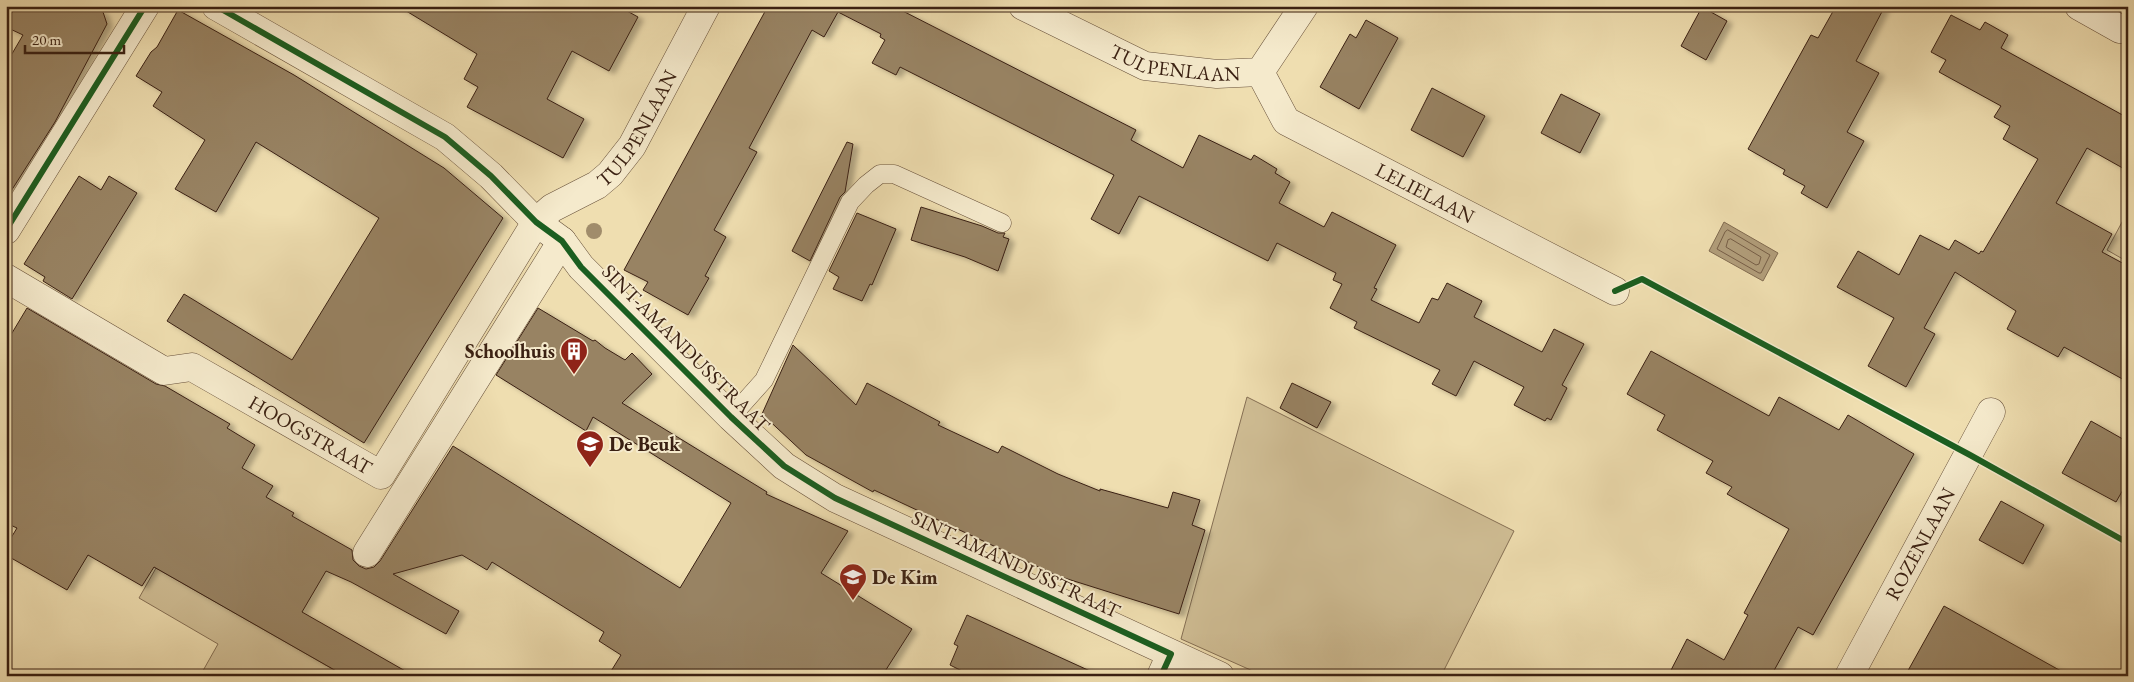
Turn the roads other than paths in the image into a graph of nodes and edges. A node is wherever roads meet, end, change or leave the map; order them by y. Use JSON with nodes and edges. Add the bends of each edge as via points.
{"nodes":[{"id":1,"x":145,"y":6,"type":"edge"},
{"id":2,"x":216,"y":6,"type":"edge"},
{"id":3,"x":706,"y":6,"type":"edge"},
{"id":4,"x":1023,"y":6,"type":"edge"},
{"id":5,"x":1304,"y":6,"type":"edge"},
{"id":6,"x":2079,"y":6,"type":"edge"},
{"id":7,"x":2126,"y":27,"type":"edge"},
{"id":8,"x":1260,"y":72,"type":"junction"},
{"id":9,"x":536,"y":222,"type":"junction"},
{"id":10,"x":1002,"y":223,"type":"dead end"},
{"id":11,"x":6,"y":230,"type":"edge"},
{"id":12,"x":562,"y":241,"type":"junction"},
{"id":13,"x":6,"y":278,"type":"edge"},
{"id":14,"x":1614,"y":291,"type":"dead end"},
{"id":15,"x":1992,"y":412,"type":"dead end"},
{"id":16,"x":731,"y":417,"type":"junction"},
{"id":17,"x":367,"y":553,"type":"dead end"},
{"id":18,"x":1166,"y":665,"type":"edge"},
{"id":19,"x":1220,"y":676,"type":"edge"},
{"id":20,"x":1849,"y":676,"type":"edge"}],
"edges":[{"from":1,"to":11,"type":"street"},
{"from":2,"to":9,"type":"street","name":"SINT-AMANDUSSTRAAT","via":[[445,137],[491,176]]},
{"from":3,"to":9,"type":"street","name":"TULPENLAAN","via":[[632,146],[610,174],[597,185],[552,208]]},
{"from":4,"to":8,"type":"street","name":"TULPENLAAN","via":[[1145,66],[1217,74]]},
{"from":5,"to":8,"type":"street","name":"TULPENLAAN"},
{"from":6,"to":7,"type":"street"},
{"from":8,"to":14,"type":"street","name":"LELIELAAN","via":[[1286,121]]},
{"from":9,"to":12,"type":"street","name":"SINT-AMANDUSSTRAAT"},
{"from":9,"to":13,"type":"street","name":"HOOGSTRAAT","via":[[380,475],[192,367],[164,371]]},
{"from":10,"to":16,"type":"lane","via":[[894,174],[880,174],[850,202],[764,380]]},
{"from":12,"to":16,"type":"street","name":"SINT-AMANDUSSTRAAT","via":[[581,267]]},
{"from":12,"to":17,"type":"street"},
{"from":15,"to":20,"type":"street","name":"ROZENLAAN"},
{"from":16,"to":18,"type":"street","name":"SINT-AMANDUSSTRAAT","via":[[784,466],[836,498]]},
{"from":18,"to":19,"type":"street","name":"SINT-AMANDUSSTRAAT"}]}
